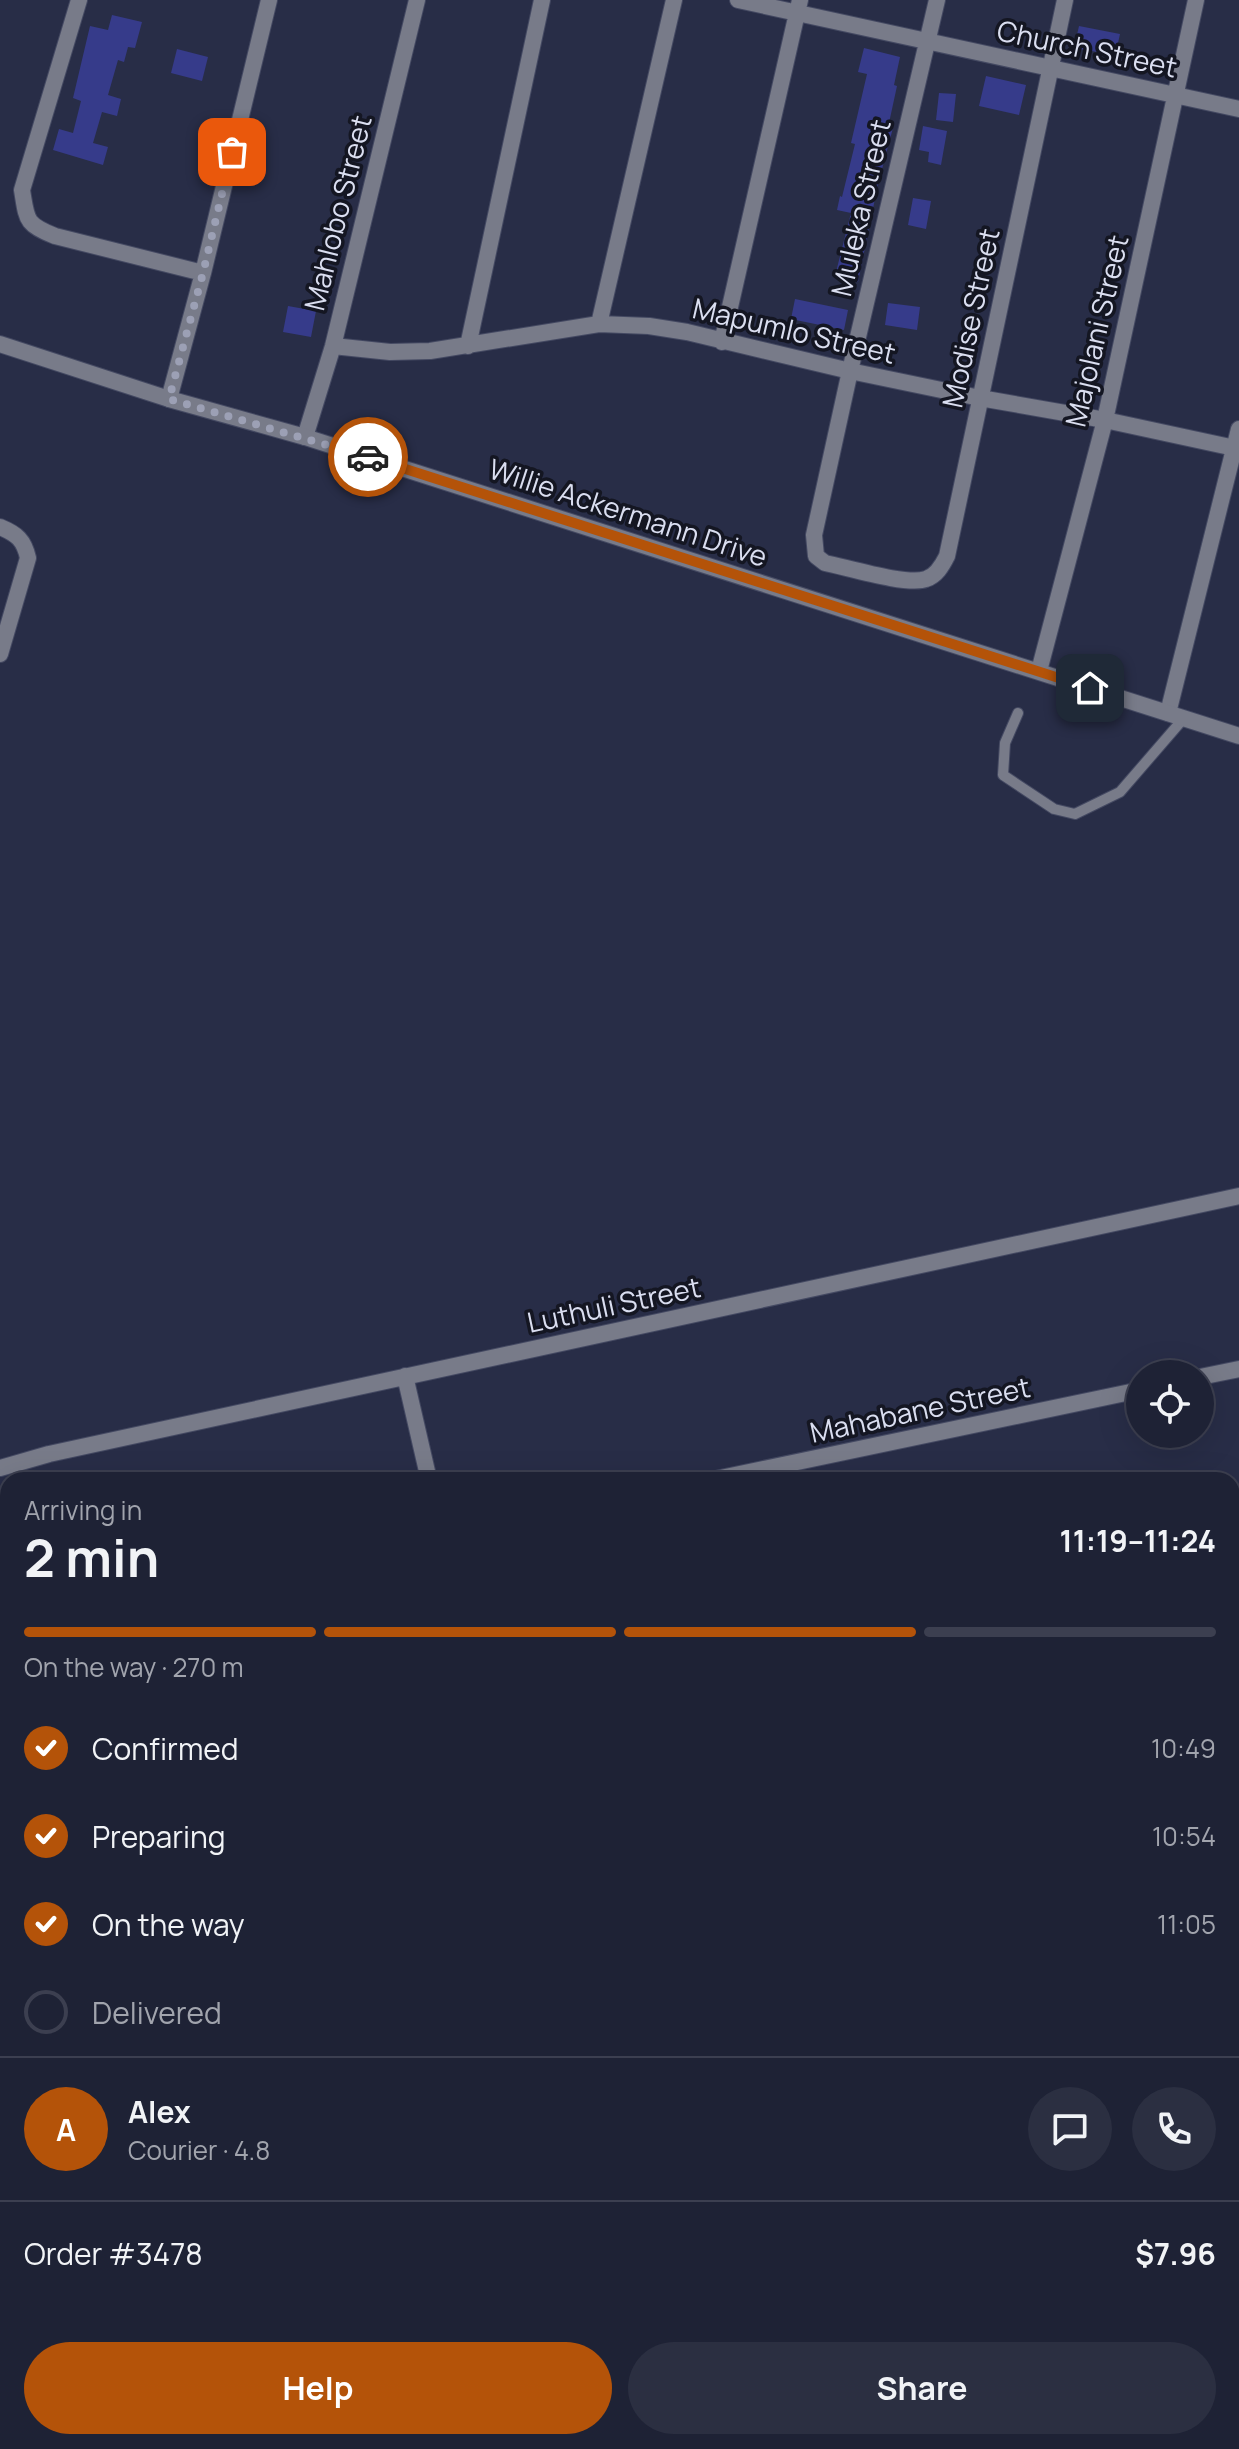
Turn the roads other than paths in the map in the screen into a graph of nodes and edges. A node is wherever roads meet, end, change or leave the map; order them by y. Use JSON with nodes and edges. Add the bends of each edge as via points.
{"nodes":[{"id":1,"x":79,"y":0,"type":"edge"},
{"id":2,"x":269,"y":0,"type":"edge"},
{"id":3,"x":417,"y":0,"type":"edge"},
{"id":4,"x":542,"y":0,"type":"edge"},
{"id":5,"x":674,"y":0,"type":"edge"},
{"id":6,"x":738,"y":0,"type":"edge"},
{"id":7,"x":937,"y":0,"type":"edge"},
{"id":8,"x":1065,"y":0,"type":"edge"},
{"id":9,"x":1196,"y":0,"type":"edge"},
{"id":10,"x":799,"y":6,"type":"edge"},
{"id":11,"x":928,"y":42,"type":"junction"},
{"id":12,"x":1051,"y":70,"type":"junction"},
{"id":13,"x":1176,"y":94,"type":"junction"},
{"id":14,"x":1239,"y":109,"type":"edge"},
{"id":15,"x":203,"y":273,"type":"junction"},
{"id":16,"x":599,"y":324,"type":"junction"},
{"id":17,"x":722,"y":342,"type":"junction"},
{"id":18,"x":0,"y":344,"type":"edge"},
{"id":19,"x":333,"y":346,"type":"junction"},
{"id":20,"x":468,"y":346,"type":"junction"},
{"id":21,"x":850,"y":371,"type":"junction"},
{"id":22,"x":980,"y":398,"type":"junction"},
{"id":23,"x":169,"y":399,"type":"junction"},
{"id":24,"x":1105,"y":420,"type":"junction"},
{"id":25,"x":1239,"y":429,"type":"edge"},
{"id":26,"x":305,"y":437,"type":"junction"},
{"id":27,"x":1237,"y":448,"type":"edge"},
{"id":28,"x":816,"y":523,"type":"joint"},
{"id":29,"x":0,"y":527,"type":"edge"},
{"id":30,"x":0,"y":654,"type":"edge"},
{"id":31,"x":1039,"y":671,"type":"junction"},
{"id":32,"x":1018,"y":713,"type":"dead end"},
{"id":33,"x":1176,"y":716,"type":"junction"},
{"id":34,"x":1239,"y":736,"type":"edge"},
{"id":35,"x":1239,"y":1196,"type":"edge"},
{"id":36,"x":1239,"y":1369,"type":"edge"},
{"id":37,"x":1214,"y":1374,"type":"edge"},
{"id":38,"x":405,"y":1376,"type":"junction"},
{"id":39,"x":1126,"y":1393,"type":"edge"},
{"id":40,"x":0,"y":1468,"type":"edge"},
{"id":41,"x":427,"y":1472,"type":"edge"},
{"id":42,"x":749,"y":1472,"type":"edge"}],
"edges":[{"from":1,"to":15,"type":"street","via":[[22,190],[26,216],[35,228],[55,236]]},
{"from":2,"to":15,"type":"street"},
{"from":3,"to":19,"type":"street","name":"Mahlobo Street"},
{"from":4,"to":20,"type":"street"},
{"from":5,"to":16,"type":"street"},
{"from":6,"to":10,"type":"street","name":"Church Street"},
{"from":7,"to":11,"type":"street","name":"Muleka Street"},
{"from":8,"to":12,"type":"street","name":"Modise Street"},
{"from":9,"to":13,"type":"street","name":"Majolani Street"},
{"from":10,"to":11,"type":"street","name":"Church Street"},
{"from":10,"to":17,"type":"street"},
{"from":11,"to":12,"type":"street","name":"Church Street"},
{"from":11,"to":21,"type":"street","name":"Muleka Street"},
{"from":12,"to":13,"type":"street","name":"Church Street"},
{"from":12,"to":22,"type":"street","name":"Modise Street"},
{"from":13,"to":14,"type":"street","name":"Church Street"},
{"from":13,"to":24,"type":"street","name":"Majolani Street"},
{"from":15,"to":23,"type":"street"},
{"from":16,"to":17,"type":"street","name":"Mapumlo Street","via":[[649,326]]},
{"from":16,"to":20,"type":"street","name":"Mapumlo Street"},
{"from":17,"to":21,"type":"street","name":"Mapumlo Street"},
{"from":18,"to":23,"type":"street","name":"Willie Ackermann Drive"},
{"from":19,"to":20,"type":"street","name":"Mapumlo Street","via":[[390,352]]},
{"from":19,"to":26,"type":"street","name":"Mahlobo Street"},
{"from":21,"to":22,"type":"street","name":"Mapumlo Street"},
{"from":21,"to":28,"type":"street","name":"Muleka Street"},
{"from":22,"to":24,"type":"street","name":"Mapumlo Street"},
{"from":22,"to":28,"type":"street","name":"Modise Street","via":[[947,556],[926,579],[908,581],[825,563],[814,548]]},
{"from":23,"to":26,"type":"street","name":"Willie Ackermann Drive"},
{"from":24,"to":27,"type":"street","name":"Mapumlo Street"},
{"from":24,"to":31,"type":"street","name":"Majolani Street"},
{"from":25,"to":27,"type":"street"},
{"from":26,"to":31,"type":"street","name":"Willie Ackermann Drive"},
{"from":27,"to":33,"type":"street"},
{"from":29,"to":30,"type":"street","via":[[25,543],[28,558]]},
{"from":31,"to":33,"type":"street","name":"Willie Ackermann Drive"},
{"from":32,"to":33,"type":"lane","via":[[1005,743],[1003,775],[1054,809],[1075,814],[1120,792]]},
{"from":33,"to":34,"type":"street","name":"Willie Ackermann Drive"},
{"from":35,"to":38,"type":"street","name":"Luthuli Street"},
{"from":36,"to":37,"type":"street"},
{"from":38,"to":40,"type":"street","name":"Luthuli Street"},
{"from":38,"to":41,"type":"street"},
{"from":39,"to":42,"type":"street","name":"Mahabane Street"}]}
